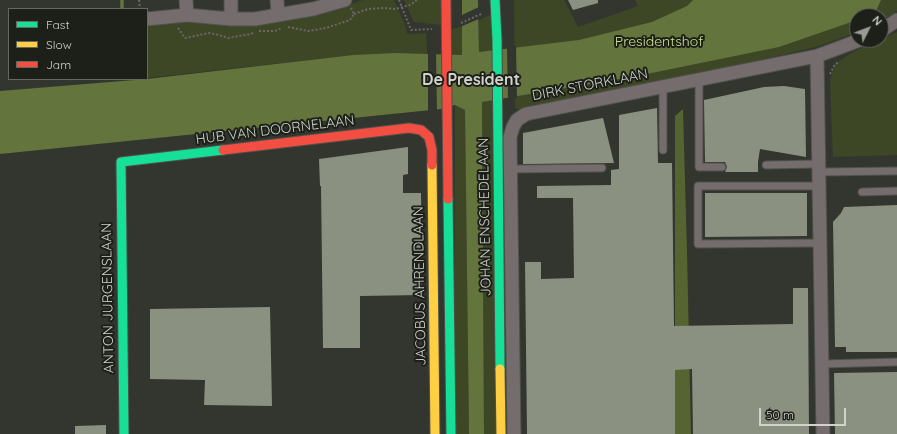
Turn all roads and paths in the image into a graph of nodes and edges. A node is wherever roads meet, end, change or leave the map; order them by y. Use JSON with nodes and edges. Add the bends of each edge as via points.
{"nodes":[{"id":1,"x":186,"y":0,"type":"edge"},
{"id":2,"x":231,"y":0,"type":"edge"},
{"id":3,"x":278,"y":0,"type":"edge"},
{"id":4,"x":345,"y":0,"type":"edge"},
{"id":5,"x":399,"y":0,"type":"edge"},
{"id":6,"x":417,"y":0,"type":"edge"},
{"id":7,"x":446,"y":0,"type":"edge"},
{"id":8,"x":495,"y":0,"type":"edge"},
{"id":9,"x":402,"y":7,"type":"junction"},
{"id":10,"x":278,"y":14,"type":"junction"},
{"id":11,"x":354,"y":14,"type":"dead end"},
{"id":12,"x":482,"y":14,"type":"dead end"},
{"id":13,"x":187,"y":15,"type":"junction"},
{"id":14,"x":148,"y":19,"type":"edge"},
{"id":15,"x":231,"y":19,"type":"junction"},
{"id":16,"x":447,"y":28,"type":"junction"},
{"id":17,"x":849,"y":44,"type":"edge"},
{"id":18,"x":817,"y":56,"type":"junction"},
{"id":19,"x":843,"y":58,"type":"dead end"},
{"id":20,"x":829,"y":79,"type":"dead end"},
{"id":21,"x":699,"y":80,"type":"junction"},
{"id":22,"x":663,"y":87,"type":"junction"},
{"id":23,"x":429,"y":137,"type":"joint"},
{"id":24,"x":663,"y":150,"type":"dead end"},
{"id":25,"x":121,"y":162,"type":"joint"},
{"id":26,"x":766,"y":165,"type":"dead end"},
{"id":27,"x":722,"y":167,"type":"dead end"},
{"id":28,"x":602,"y":168,"type":"dead end"},
{"id":29,"x":819,"y":168,"type":"junction"},
{"id":30,"x":511,"y":169,"type":"junction"},
{"id":31,"x":897,"y":171,"type":"edge"},
{"id":32,"x":819,"y":186,"type":"junction"},
{"id":33,"x":897,"y":191,"type":"edge"},
{"id":34,"x":862,"y":192,"type":"dead end"},
{"id":35,"x":820,"y":243,"type":"junction"},
{"id":36,"x":897,"y":362,"type":"edge"},
{"id":37,"x":822,"y":364,"type":"junction"},
{"id":38,"x":124,"y":434,"type":"edge"},
{"id":39,"x":435,"y":434,"type":"edge"},
{"id":40,"x":451,"y":434,"type":"edge"},
{"id":41,"x":501,"y":434,"type":"edge"},
{"id":42,"x":514,"y":434,"type":"edge"},
{"id":43,"x":823,"y":434,"type":"edge"}],
"edges":[{"from":1,"to":13,"type":"street"},
{"from":2,"to":15,"type":"street"},
{"from":3,"to":10,"type":"street"},
{"from":4,"to":10,"type":"street","via":[[313,9]]},
{"from":5,"to":9,"type":"path"},
{"from":6,"to":9,"type":"path"},
{"from":7,"to":16,"type":"street"},
{"from":8,"to":41,"type":"street","name":"JOHAN ENSCHEDELAAN"},
{"from":9,"to":11,"type":"path","via":[[368,9]]},
{"from":9,"to":16,"type":"path","via":[[411,30]]},
{"from":10,"to":15,"type":"street","via":[[255,20]]},
{"from":12,"to":16,"type":"path"},
{"from":13,"to":14,"type":"street"},
{"from":13,"to":15,"type":"street"},
{"from":16,"to":40,"type":"street"},
{"from":17,"to":18,"type":"street","name":"DIRK STORKLAAN"},
{"from":18,"to":21,"type":"street","name":"DIRK STORKLAAN"},
{"from":18,"to":29,"type":"street"},
{"from":19,"to":20,"type":"path","via":[[834,66]]},
{"from":21,"to":22,"type":"street","name":"DIRK STORKLAAN"},
{"from":21,"to":27,"type":"lane","via":[[699,167]]},
{"from":22,"to":24,"type":"lane"},
{"from":22,"to":30,"type":"street","name":"DIRK STORKLAAN","via":[[526,114],[517,120],[510,137]]},
{"from":23,"to":25,"type":"street","name":"HUB VAN DOORNELAAN","via":[[421,130],[409,128]]},
{"from":23,"to":39,"type":"street","name":"JACOBUS AHRENDLAAN","via":[[432,150]]},
{"from":25,"to":38,"type":"street","name":"ANTON JURGENSLAAN"},
{"from":26,"to":29,"type":"lane"},
{"from":28,"to":30,"type":"lane"},
{"from":29,"to":31,"type":"lane"},
{"from":29,"to":32,"type":"street"},
{"from":30,"to":42,"type":"street","name":"DIRK STORKLAAN"},
{"from":32,"to":35,"type":"street"},
{"from":32,"to":35,"type":"lane","via":[[698,186],[698,244]]},
{"from":33,"to":34,"type":"lane"},
{"from":35,"to":37,"type":"street"},
{"from":36,"to":37,"type":"lane"},
{"from":37,"to":43,"type":"street"}]}
